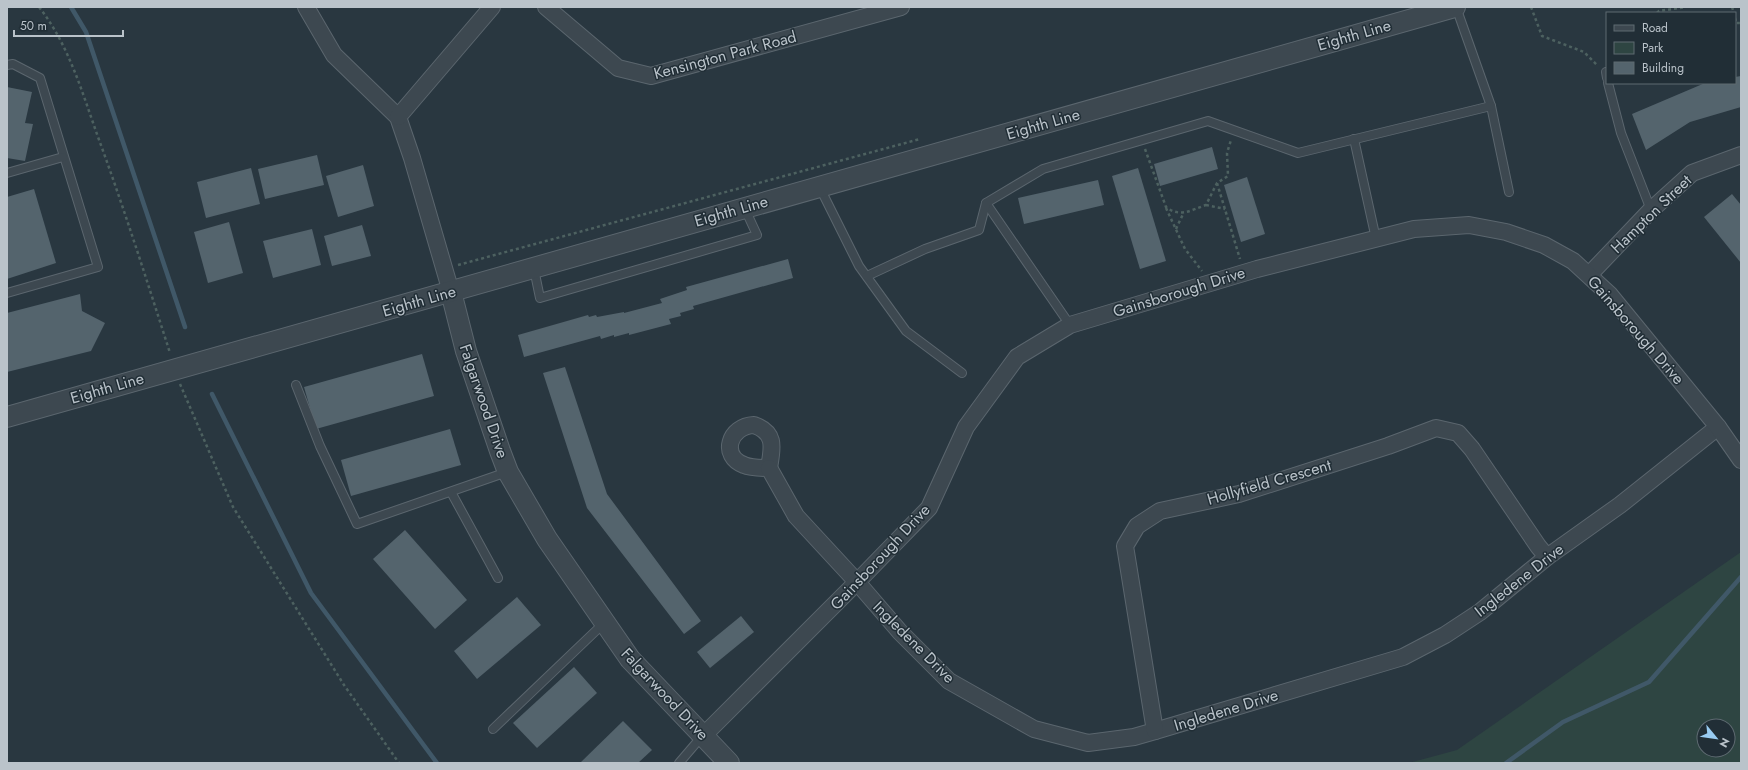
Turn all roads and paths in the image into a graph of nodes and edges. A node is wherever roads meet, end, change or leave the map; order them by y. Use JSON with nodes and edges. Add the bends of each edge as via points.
{"nodes":[{"id":1,"x":39,"y":7,"type":"edge"},
{"id":2,"x":306,"y":7,"type":"edge"},
{"id":3,"x":492,"y":7,"type":"edge"},
{"id":4,"x":546,"y":7,"type":"edge"},
{"id":5,"x":901,"y":7,"type":"edge"},
{"id":6,"x":1455,"y":7,"type":"edge"},
{"id":7,"x":1532,"y":7,"type":"edge"},
{"id":8,"x":1686,"y":7,"type":"edge"},
{"id":9,"x":1677,"y":8,"type":"edge"},
{"id":10,"x":1658,"y":12,"type":"edge"},
{"id":11,"x":7,"y":65,"type":"edge"},
{"id":12,"x":1606,"y":75,"type":"edge"},
{"id":13,"x":1608,"y":84,"type":"edge"},
{"id":14,"x":1490,"y":106,"type":"junction"},
{"id":15,"x":398,"y":117,"type":"junction"},
{"id":16,"x":1233,"y":130,"type":"junction"},
{"id":17,"x":1354,"y":139,"type":"junction"},
{"id":18,"x":1141,"y":140,"type":"junction"},
{"id":19,"x":1741,"y":155,"type":"edge"},
{"id":20,"x":64,"y":157,"type":"junction"},
{"id":21,"x":7,"y":173,"type":"edge"},
{"id":22,"x":1217,"y":182,"type":"junction"},
{"id":23,"x":819,"y":187,"type":"junction"},
{"id":24,"x":1509,"y":192,"type":"dead end"},
{"id":25,"x":986,"y":203,"type":"junction"},
{"id":26,"x":1206,"y":205,"type":"junction"},
{"id":27,"x":744,"y":207,"type":"junction"},
{"id":28,"x":1166,"y":207,"type":"junction"},
{"id":29,"x":1225,"y":209,"type":"junction"},
{"id":30,"x":1652,"y":210,"type":"junction"},
{"id":31,"x":1183,"y":213,"type":"junction"},
{"id":32,"x":1176,"y":229,"type":"junction"},
{"id":33,"x":1376,"y":239,"type":"junction"},
{"id":34,"x":534,"y":268,"type":"junction"},
{"id":35,"x":1244,"y":273,"type":"junction"},
{"id":36,"x":1589,"y":275,"type":"junction"},
{"id":37,"x":867,"y":276,"type":"junction"},
{"id":38,"x":1210,"y":283,"type":"junction"},
{"id":39,"x":451,"y":292,"type":"junction"},
{"id":40,"x":7,"y":293,"type":"edge"},
{"id":41,"x":1070,"y":325,"type":"junction"},
{"id":42,"x":174,"y":369,"type":"junction"},
{"id":43,"x":962,"y":373,"type":"dead end"},
{"id":44,"x":296,"y":385,"type":"dead end"},
{"id":45,"x":7,"y":417,"type":"edge"},
{"id":46,"x":1718,"y":427,"type":"junction"},
{"id":47,"x":1741,"y":460,"type":"edge"},
{"id":48,"x":769,"y":468,"type":"dead end"},
{"id":49,"x":508,"y":472,"type":"junction"},
{"id":50,"x":451,"y":492,"type":"junction"},
{"id":51,"x":1547,"y":557,"type":"junction"},
{"id":52,"x":498,"y":578,"type":"dead end"},
{"id":53,"x":858,"y":582,"type":"junction"},
{"id":54,"x":604,"y":623,"type":"junction"},
{"id":55,"x":493,"y":729,"type":"dead end"},
{"id":56,"x":1155,"y":731,"type":"junction"},
{"id":57,"x":704,"y":735,"type":"junction"},
{"id":58,"x":399,"y":763,"type":"edge"},
{"id":59,"x":679,"y":763,"type":"edge"},
{"id":60,"x":729,"y":763,"type":"edge"}],
"edges":[{"from":1,"to":42,"type":"path","via":[[68,55],[125,212]]},
{"from":2,"to":15,"type":"street","name":"Falgarwood Drive","via":[[334,54]]},
{"from":3,"to":15,"type":"street"},
{"from":4,"to":5,"type":"street","name":"Kensington Park Road","via":[[618,68],[651,76]]},
{"from":6,"to":14,"type":"lane"},
{"from":6,"to":23,"type":"street","name":"Eighth Line"},
{"from":7,"to":12,"type":"path","via":[[1542,36],[1584,52]]},
{"from":8,"to":9,"type":"path"},
{"from":9,"to":10,"type":"path"},
{"from":11,"to":20,"type":"lane","via":[[13,64],[40,78]]},
{"from":13,"to":30,"type":"lane","via":[[1621,133]]},
{"from":14,"to":17,"type":"lane"},
{"from":14,"to":24,"type":"lane"},
{"from":15,"to":39,"type":"street","name":"Falgarwood Drive"},
{"from":16,"to":17,"type":"lane","via":[[1298,153]]},
{"from":16,"to":18,"type":"lane","via":[[1208,121]]},
{"from":16,"to":22,"type":"path","via":[[1227,153],[1228,176]]},
{"from":17,"to":33,"type":"lane"},
{"from":18,"to":25,"type":"lane","via":[[1043,169]]},
{"from":18,"to":28,"type":"path"},
{"from":19,"to":30,"type":"street","name":"Hampton Street","via":[[1692,173]]},
{"from":20,"to":21,"type":"lane"},
{"from":20,"to":40,"type":"lane","via":[[98,267]]},
{"from":22,"to":26,"type":"path"},
{"from":22,"to":29,"type":"path"},
{"from":23,"to":27,"type":"street","name":"Eighth Line"},
{"from":23,"to":37,"type":"lane","via":[[859,266]]},
{"from":25,"to":37,"type":"lane","via":[[979,230],[925,249]]},
{"from":25,"to":41,"type":"lane"},
{"from":26,"to":29,"type":"path"},
{"from":26,"to":31,"type":"path"},
{"from":27,"to":34,"type":"street","name":"Eighth Line"},
{"from":27,"to":34,"type":"lane","via":[[756,235],[540,298]]},
{"from":28,"to":31,"type":"path","via":[[1173,213]]},
{"from":28,"to":32,"type":"path"},
{"from":29,"to":35,"type":"path"},
{"from":30,"to":36,"type":"street","name":"Hampton Street"},
{"from":31,"to":32,"type":"path"},
{"from":32,"to":38,"type":"path","via":[[1185,249]]},
{"from":33,"to":35,"type":"street","name":"Gainsborough Drive"},
{"from":33,"to":36,"type":"street","name":"Gainsborough Drive","via":[[1414,229],[1469,225],[1506,232],[1544,245],[1574,261]]},
{"from":34,"to":39,"type":"street","name":"Eighth Line"},
{"from":35,"to":38,"type":"street","name":"Gainsborough Drive"},
{"from":36,"to":46,"type":"street","name":"Gainsborough Drive","via":[[1610,296]]},
{"from":37,"to":43,"type":"lane","via":[[906,331]]},
{"from":38,"to":41,"type":"street","name":"Gainsborough Drive"},
{"from":39,"to":42,"type":"street","name":"Eighth Line"},
{"from":39,"to":49,"type":"street","name":"Falgarwood Drive","via":[[466,351]]},
{"from":41,"to":53,"type":"street","name":"Gainsborough Drive","via":[[1017,357],[966,427],[929,508]]},
{"from":42,"to":45,"type":"street","name":"Eighth Line"},
{"from":42,"to":58,"type":"path","via":[[233,507],[344,685]]},
{"from":44,"to":50,"type":"lane","via":[[320,446],[357,524]]},
{"from":46,"to":47,"type":"street","name":"Gainsborough Drive"},
{"from":46,"to":51,"type":"street","name":"Ingledene Drive","via":[[1620,505]]},
{"from":48,"to":53,"type":"street","name":"Ingledene Drive","via":[[796,516]]},
{"from":49,"to":50,"type":"lane"},
{"from":49,"to":54,"type":"street","name":"Falgarwood Drive","via":[[547,539]]},
{"from":50,"to":52,"type":"lane"},
{"from":51,"to":56,"type":"street","name":"Ingledene Drive","via":[[1480,612],[1445,635],[1403,657]]},
{"from":51,"to":56,"type":"street","name":"Hollyfield Crescent","via":[[1472,449],[1458,433],[1436,428],[1239,494],[1160,511],[1137,526],[1125,546]]},
{"from":53,"to":56,"type":"street","name":"Ingledene Drive","via":[[900,632],[949,681],[1034,729],[1088,743],[1134,737]]},
{"from":53,"to":57,"type":"street","name":"Gainsborough Drive"},
{"from":54,"to":55,"type":"lane"},
{"from":54,"to":57,"type":"street","name":"Falgarwood Drive","via":[[630,660]]},
{"from":57,"to":59,"type":"lane"},
{"from":57,"to":60,"type":"street","name":"Falgarwood Drive"}]}
